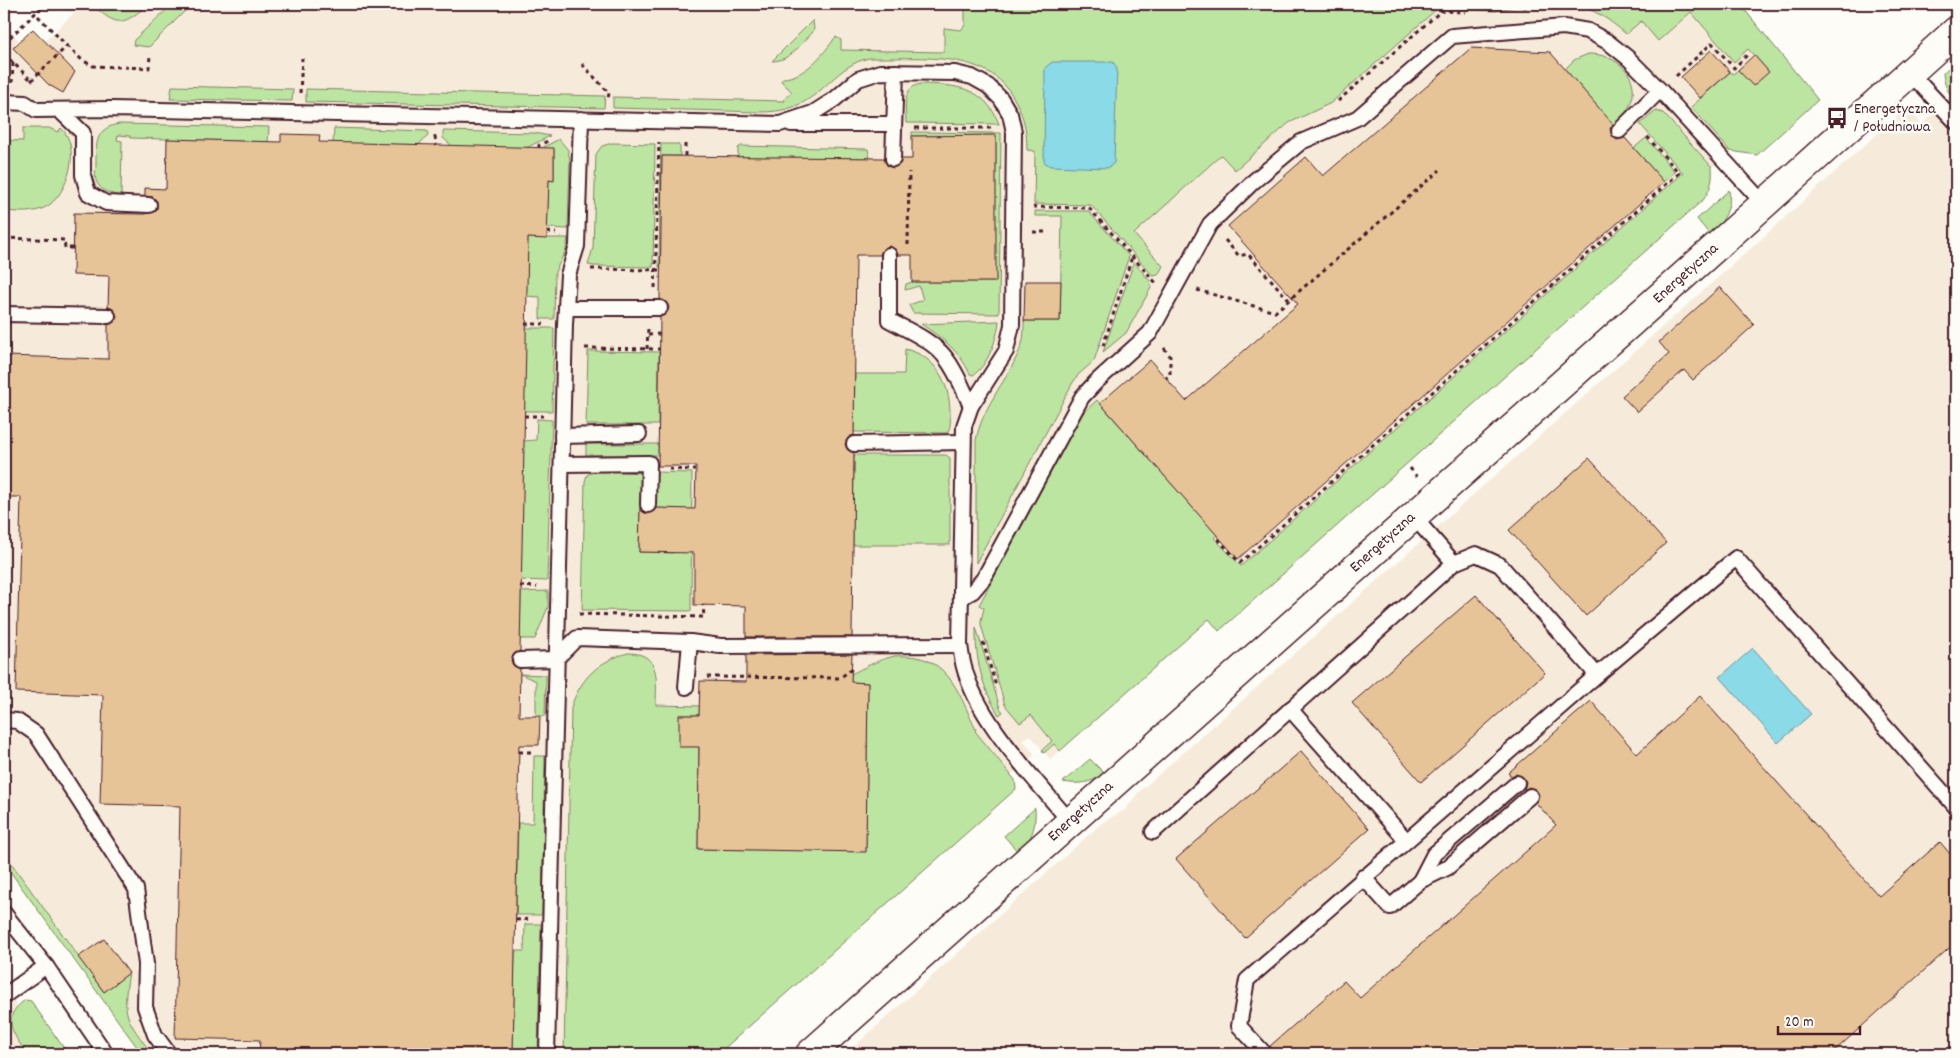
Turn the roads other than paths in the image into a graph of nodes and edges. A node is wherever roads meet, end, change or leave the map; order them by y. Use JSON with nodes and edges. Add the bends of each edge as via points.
{"nodes":[{"id":1,"x":1956,"y":31,"type":"edge"},
{"id":2,"x":896,"y":72,"type":"junction"},
{"id":3,"x":1910,"y":72,"type":"junction"},
{"id":4,"x":1660,"y":90,"type":"junction"},
{"id":5,"x":4,"y":102,"type":"edge"},
{"id":6,"x":58,"y":110,"type":"junction"},
{"id":7,"x":581,"y":119,"type":"junction"},
{"id":8,"x":1956,"y":122,"type":"edge"},
{"id":9,"x":780,"y":124,"type":"junction"},
{"id":10,"x":894,"y":124,"type":"junction"},
{"id":11,"x":1619,"y":131,"type":"dead end"},
{"id":12,"x":893,"y":159,"type":"dead end"},
{"id":13,"x":149,"y":204,"type":"dead end"},
{"id":14,"x":1764,"y":204,"type":"junction"},
{"id":15,"x":889,"y":255,"type":"dead end"},
{"id":16,"x":566,"y":308,"type":"junction"},
{"id":17,"x":658,"y":308,"type":"road end"},
{"id":18,"x":4,"y":314,"type":"edge"},
{"id":19,"x":108,"y":316,"type":"dead end"},
{"id":20,"x":971,"y":406,"type":"junction"},
{"id":21,"x":639,"y":434,"type":"dead end"},
{"id":22,"x":562,"y":436,"type":"junction"},
{"id":23,"x":963,"y":442,"type":"junction"},
{"id":24,"x":854,"y":444,"type":"dead end"},
{"id":25,"x":562,"y":464,"type":"junction"},
{"id":26,"x":648,"y":505,"type":"dead end"},
{"id":27,"x":1413,"y":516,"type":"junction"},
{"id":28,"x":1454,"y":563,"type":"junction"},
{"id":29,"x":962,"y":597,"type":"junction"},
{"id":30,"x":690,"y":642,"type":"junction"},
{"id":31,"x":960,"y":644,"type":"junction"},
{"id":32,"x":556,"y":658,"type":"junction"},
{"id":33,"x":520,"y":660,"type":"dead end"},
{"id":34,"x":1597,"y":675,"type":"junction"},
{"id":35,"x":686,"y":687,"type":"dead end"},
{"id":36,"x":1290,"y":709,"type":"junction"},
{"id":37,"x":4,"y":720,"type":"edge"},
{"id":38,"x":1517,"y":783,"type":"dead end"},
{"id":39,"x":1530,"y":796,"type":"dead end"},
{"id":40,"x":1956,"y":807,"type":"edge"},
{"id":41,"x":1070,"y":822,"type":"junction"},
{"id":42,"x":1153,"y":832,"type":"dead end"},
{"id":43,"x":1406,"y":840,"type":"junction"},
{"id":44,"x":1364,"y":877,"type":"junction"},
{"id":45,"x":1420,"y":881,"type":"junction"},
{"id":46,"x":4,"y":913,"type":"edge"},
{"id":47,"x":46,"y":966,"type":"junction"},
{"id":48,"x":4,"y":996,"type":"edge"},
{"id":49,"x":106,"y":1054,"type":"edge"},
{"id":50,"x":169,"y":1054,"type":"edge"},
{"id":51,"x":548,"y":1054,"type":"edge"},
{"id":52,"x":810,"y":1054,"type":"edge"},
{"id":53,"x":1265,"y":1054,"type":"edge"}],
"edges":[{"from":1,"to":3,"type":"street","name":"Energetyczna"},
{"from":2,"to":9,"type":"lane","via":[[880,72],[858,79],[813,113]]},
{"from":2,"to":10,"type":"lane"},
{"from":2,"to":20,"type":"lane","via":[[955,72],[972,76],[1001,99],[1010,114],[1014,132],[1012,325],[1006,351]]},
{"from":3,"to":8,"type":"lane"},
{"from":3,"to":14,"type":"street","name":"Energetyczna"},
{"from":4,"to":11,"type":"lane"},
{"from":4,"to":14,"type":"lane"},
{"from":4,"to":29,"type":"lane","via":[[1621,52],[1588,31],[1564,27],[1452,36],[1358,118],[1301,142],[1210,224],[1150,333],[1082,397],[984,578],[973,591]]},
{"from":5,"to":6,"type":"lane","via":[[25,103],[36,110]]},
{"from":6,"to":7,"type":"lane"},
{"from":6,"to":13,"type":"lane","via":[[83,133],[83,175],[88,193],[106,204]]},
{"from":7,"to":9,"type":"lane"},
{"from":7,"to":16,"type":"lane","via":[[577,246],[568,275]]},
{"from":9,"to":10,"type":"lane"},
{"from":10,"to":12,"type":"lane"},
{"from":14,"to":27,"type":"street","name":"Energetyczna"},
{"from":15,"to":20,"type":"lane","via":[[889,320],[944,355],[958,376]]},
{"from":16,"to":17,"type":"lane"},
{"from":16,"to":22,"type":"lane"},
{"from":18,"to":19,"type":"lane"},
{"from":20,"to":23,"type":"lane"},
{"from":21,"to":22,"type":"lane"},
{"from":22,"to":25,"type":"lane"},
{"from":23,"to":24,"type":"lane"},
{"from":23,"to":29,"type":"lane"},
{"from":25,"to":26,"type":"lane","via":[[649,464]]},
{"from":25,"to":32,"type":"lane"},
{"from":27,"to":28,"type":"lane"},
{"from":27,"to":41,"type":"street","name":"Energetyczna"},
{"from":28,"to":34,"type":"lane","via":[[1476,554],[1500,565]]},
{"from":28,"to":36,"type":"lane"},
{"from":29,"to":31,"type":"lane"},
{"from":30,"to":31,"type":"lane","via":[[721,646]]},
{"from":30,"to":32,"type":"lane","via":[[577,638]]},
{"from":30,"to":35,"type":"lane"},
{"from":31,"to":41,"type":"lane","via":[[964,668],[976,698],[994,728]]},
{"from":32,"to":33,"type":"lane"},
{"from":32,"to":51,"type":"lane"},
{"from":34,"to":40,"type":"lane","via":[[1736,558]]},
{"from":34,"to":43,"type":"lane"},
{"from":36,"to":42,"type":"lane"},
{"from":36,"to":43,"type":"lane"},
{"from":37,"to":50,"type":"lane","via":[[17,721],[36,734],[136,889],[146,964],[146,1007],[155,1036]]},
{"from":38,"to":45,"type":"lane","via":[[1434,854]]},
{"from":39,"to":45,"type":"lane","via":[[1447,868]]},
{"from":41,"to":52,"type":"street","name":"Energetyczna"},
{"from":43,"to":44,"type":"lane"},
{"from":44,"to":45,"type":"lane","via":[[1390,906]]},
{"from":44,"to":53,"type":"lane","via":[[1247,980],[1239,1026]]},
{"from":46,"to":47,"type":"lane"},
{"from":47,"to":48,"type":"lane"},
{"from":47,"to":49,"type":"lane"}]}
